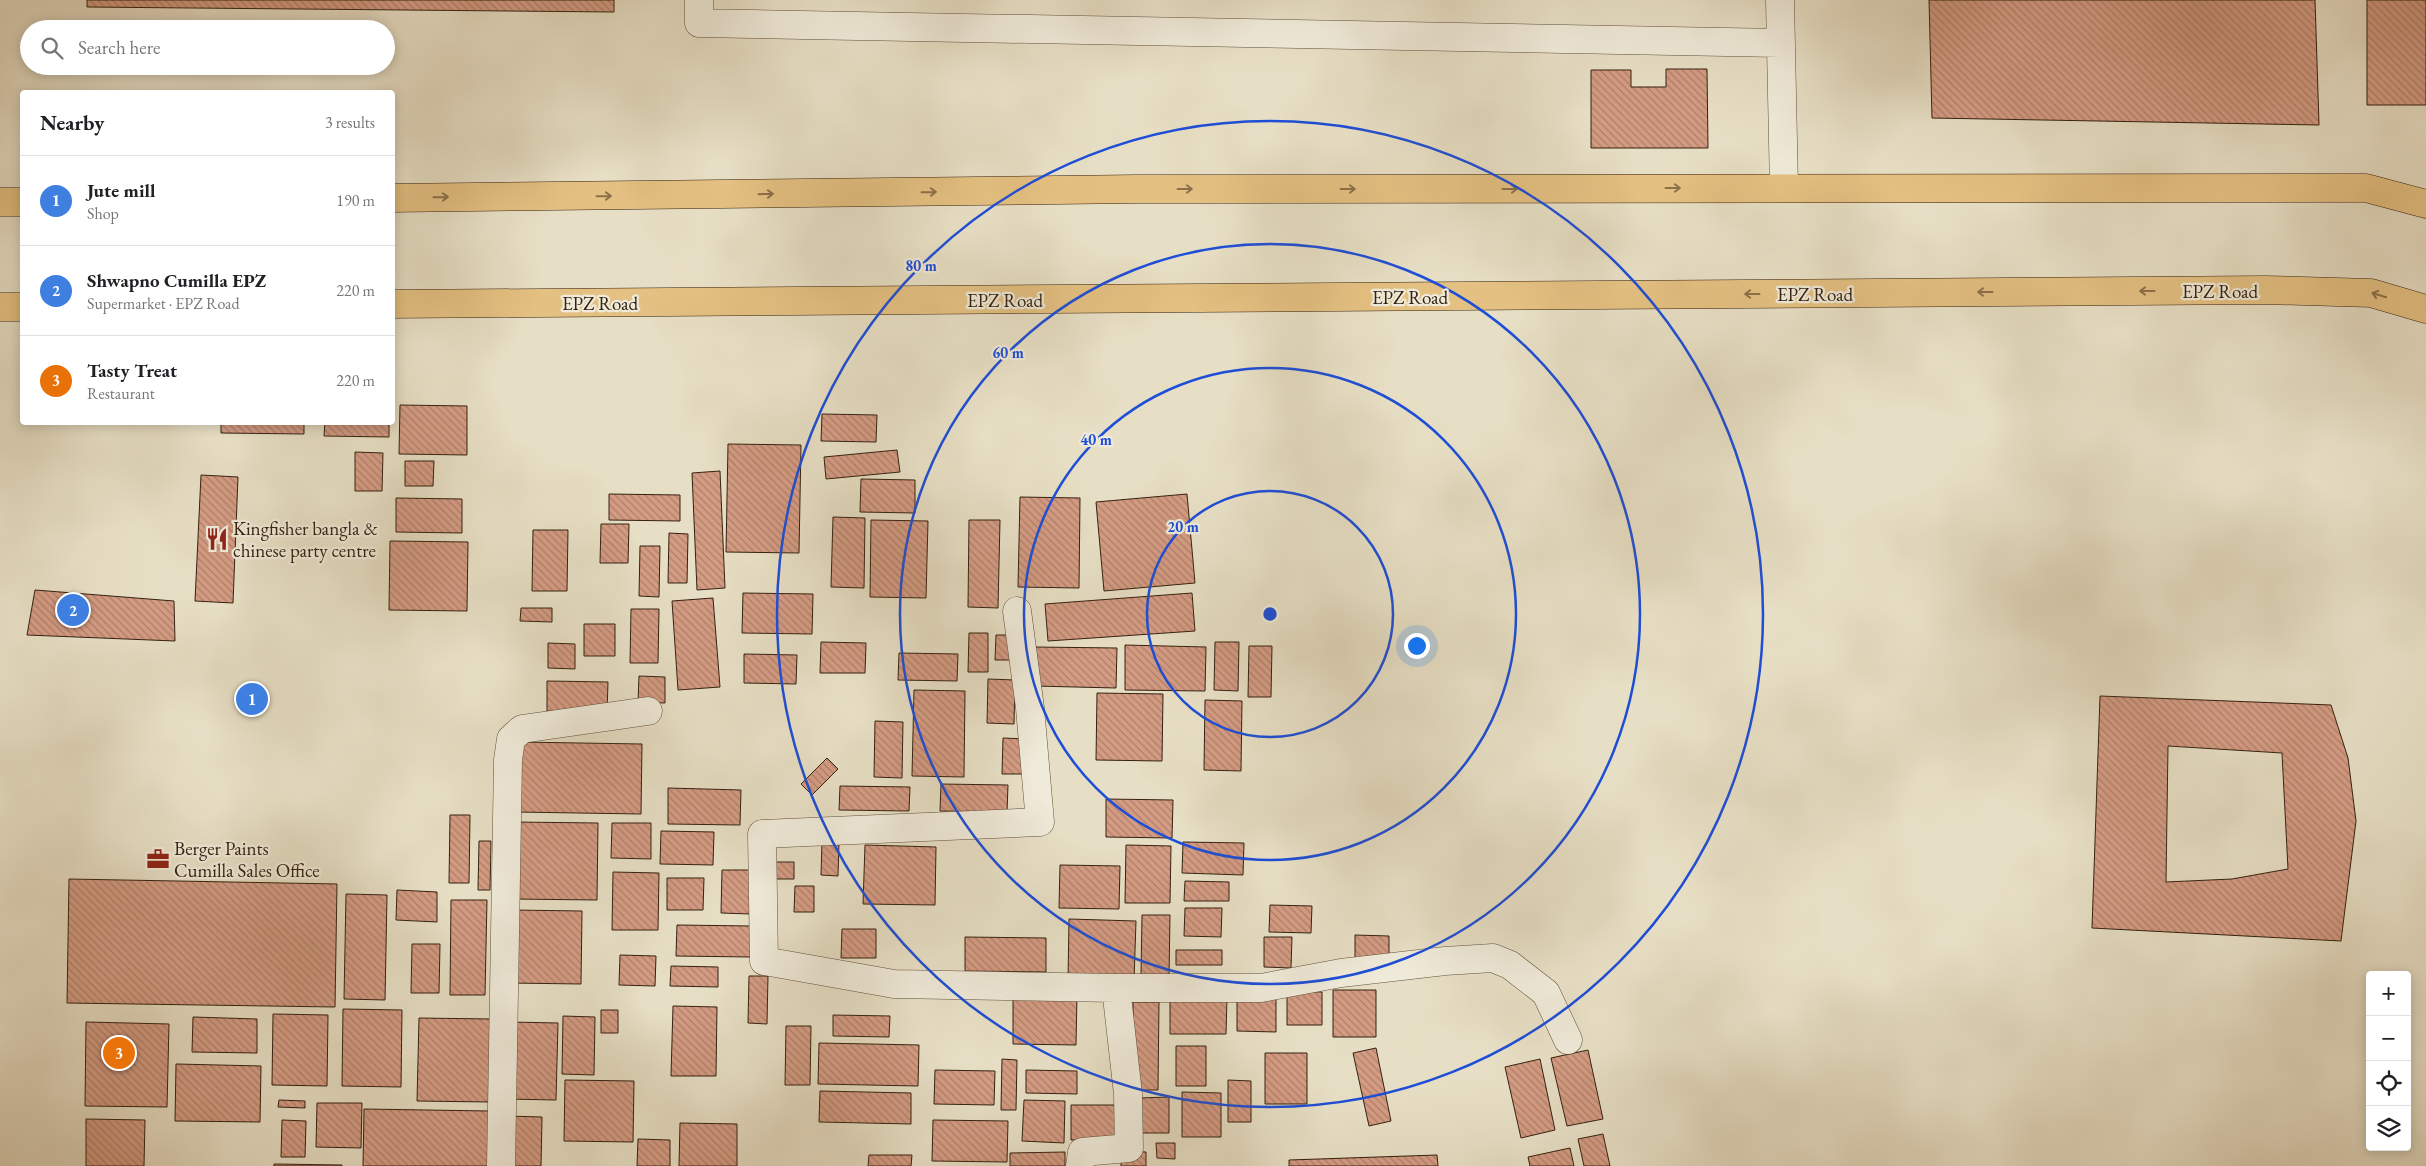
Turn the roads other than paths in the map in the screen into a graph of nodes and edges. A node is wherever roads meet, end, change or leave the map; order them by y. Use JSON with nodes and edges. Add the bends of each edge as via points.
{"nodes":[{"id":1,"x":699,"y":0,"type":"edge"},
{"id":2,"x":1780,"y":0,"type":"edge"},
{"id":3,"x":1780,"y":43,"type":"junction"},
{"id":4,"x":1784,"y":188,"type":"junction"},
{"id":5,"x":395,"y":198,"type":"edge"},
{"id":6,"x":0,"y":202,"type":"edge"},
{"id":7,"x":20,"y":202,"type":"edge"},
{"id":8,"x":2426,"y":204,"type":"edge"},
{"id":9,"x":395,"y":304,"type":"edge"},
{"id":10,"x":0,"y":307,"type":"edge"},
{"id":11,"x":20,"y":307,"type":"edge"},
{"id":12,"x":2426,"y":309,"type":"edge"},
{"id":13,"x":1017,"y":611,"type":"dead end"},
{"id":14,"x":648,"y":710,"type":"dead end"},
{"id":15,"x":1116,"y":988,"type":"junction"},
{"id":16,"x":1568,"y":1040,"type":"dead end"},
{"id":17,"x":501,"y":1166,"type":"edge"},
{"id":18,"x":1080,"y":1166,"type":"edge"}],
"edges":[{"from":1,"to":3,"type":"street","via":[[699,22]]},
{"from":2,"to":3,"type":"street"},
{"from":3,"to":4,"type":"street"},
{"from":5,"to":4,"type":"main road","one_way":true,"via":[[1137,190]]},
{"from":4,"to":8,"type":"main road","via":[[2366,188]]},
{"from":6,"to":7,"type":"main road"},
{"from":12,"to":9,"type":"main road","name":"EPZ Road","one_way":true,"via":[[2371,293],[2266,290]]},
{"from":10,"to":11,"type":"main road"},
{"from":13,"to":15,"type":"street","via":[[1040,822],[762,834],[764,961],[894,984]]},
{"from":14,"to":17,"type":"street","via":[[522,729],[511,739],[508,760]]},
{"from":15,"to":16,"type":"street","via":[[1261,988],[1341,973],[1445,960],[1492,958],[1510,966],[1546,992]]},
{"from":15,"to":18,"type":"street","via":[[1128,1094],[1129,1148],[1082,1152]]}]}
